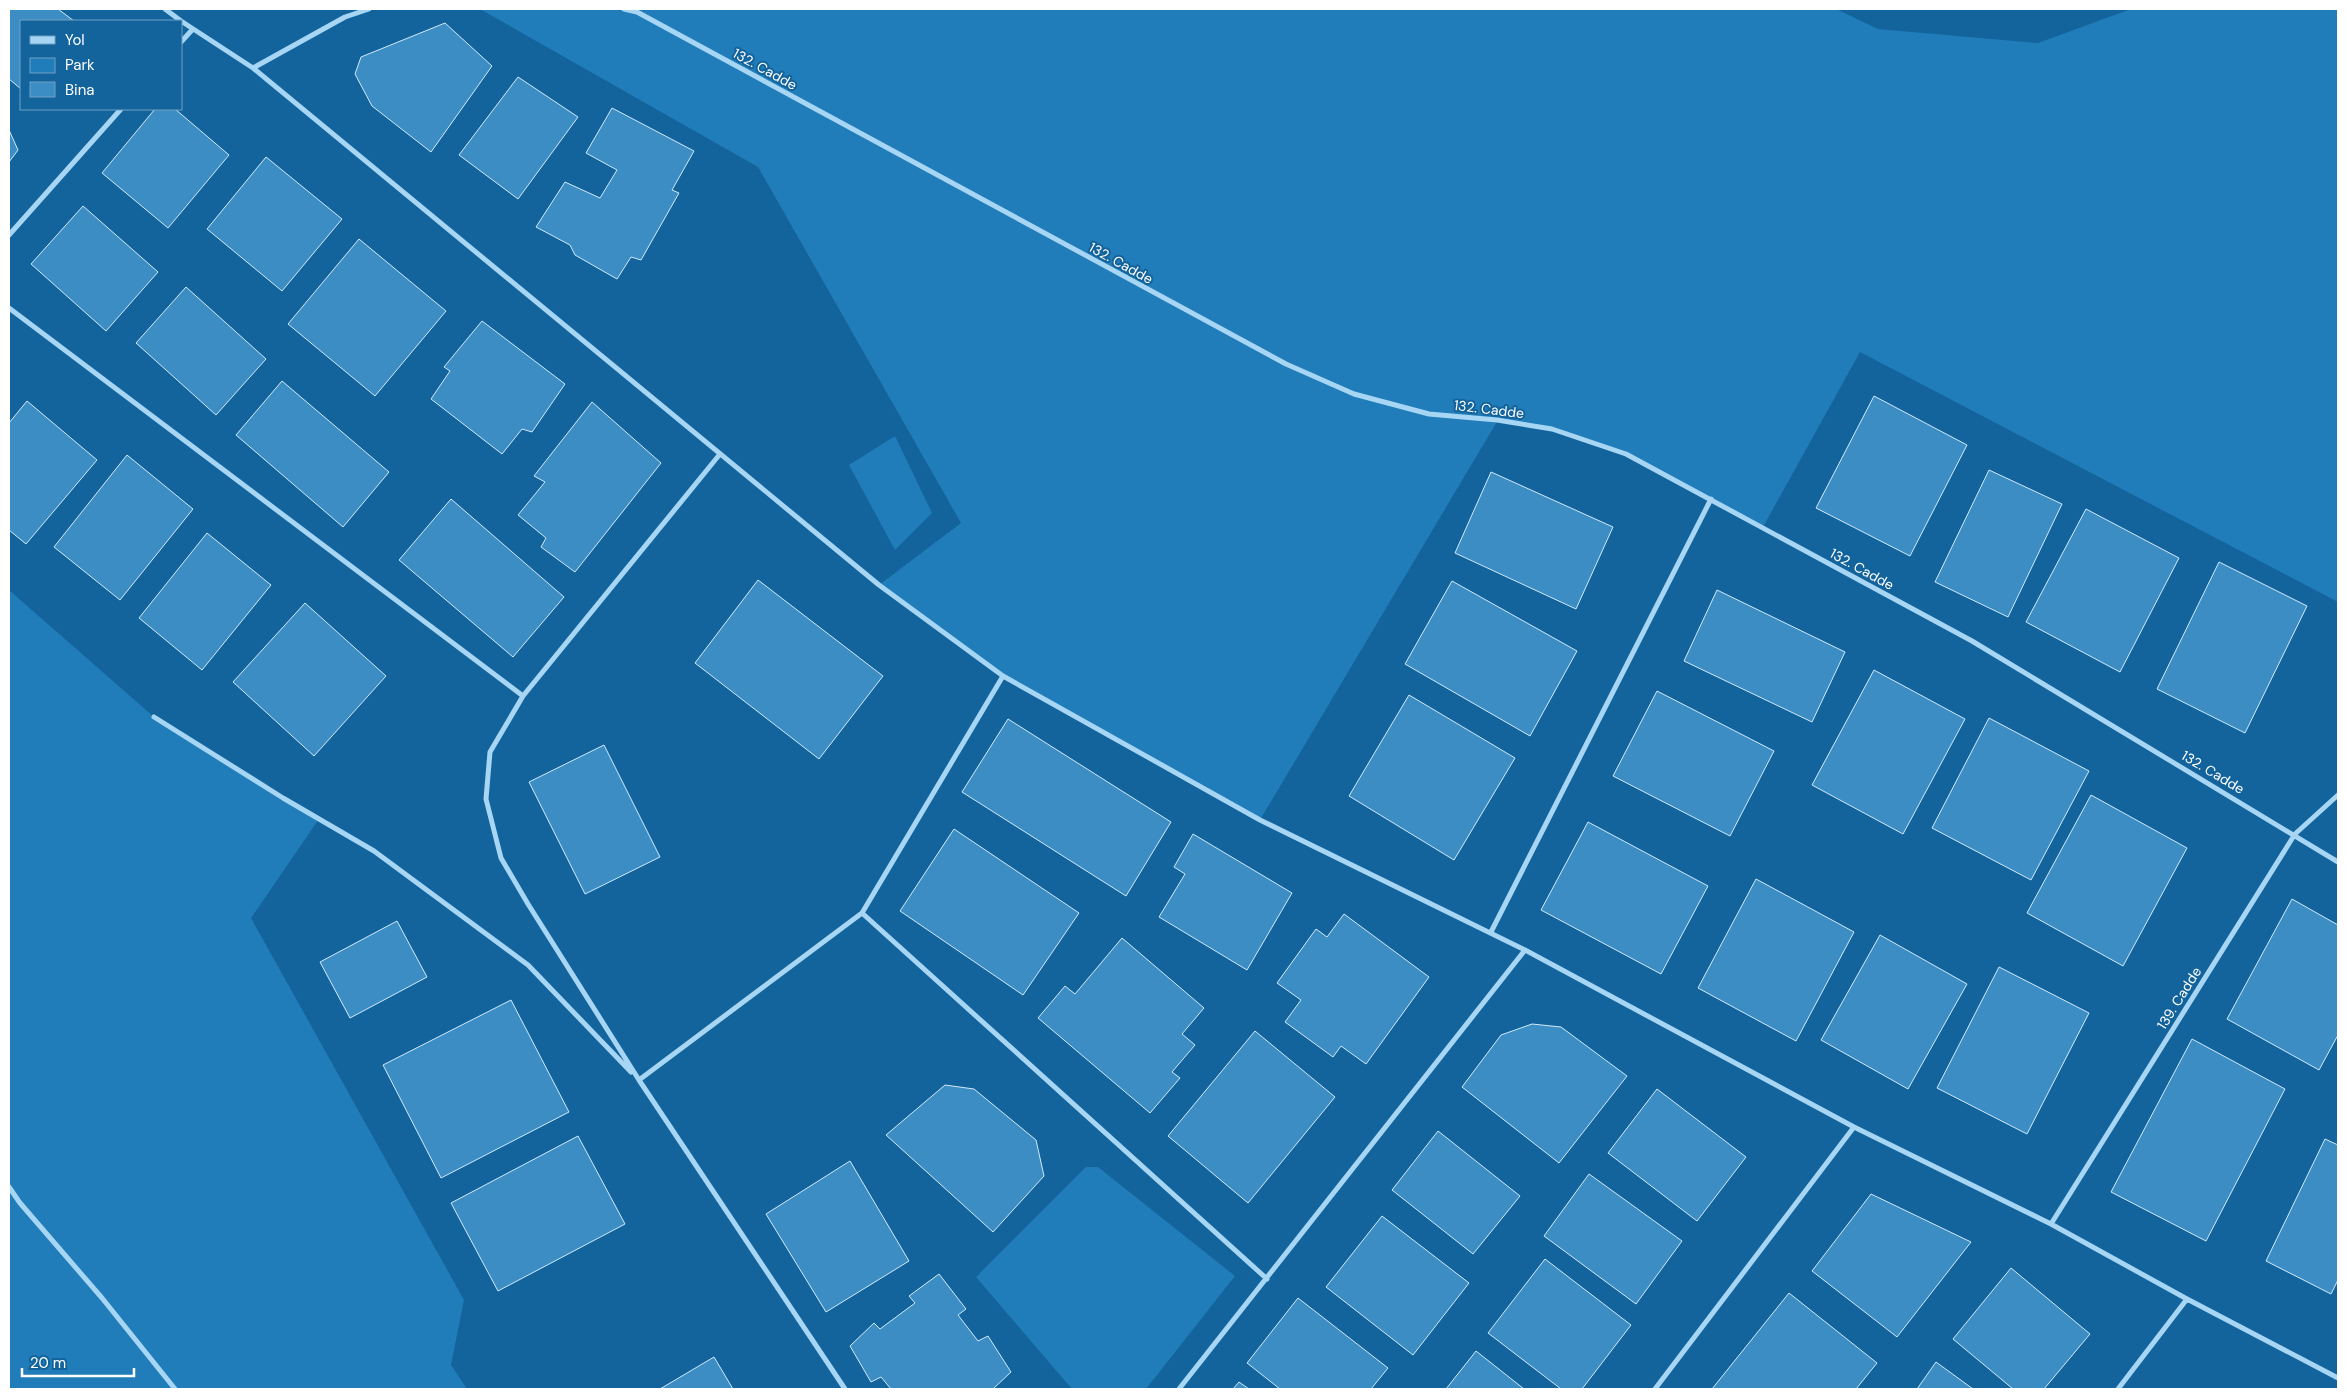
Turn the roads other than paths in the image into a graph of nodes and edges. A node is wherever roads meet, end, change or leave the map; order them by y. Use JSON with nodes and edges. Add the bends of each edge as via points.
{"nodes":[{"id":1,"x":165,"y":9,"type":"edge"},
{"id":2,"x":369,"y":9,"type":"edge"},
{"id":3,"x":624,"y":9,"type":"edge"},
{"id":4,"x":180,"y":20,"type":"edge"},
{"id":5,"x":182,"y":22,"type":"edge"},
{"id":6,"x":192,"y":30,"type":"junction"},
{"id":7,"x":182,"y":41,"type":"edge"},
{"id":8,"x":253,"y":68,"type":"junction"},
{"id":9,"x":120,"y":110,"type":"edge"},
{"id":10,"x":9,"y":235,"type":"edge"},
{"id":11,"x":9,"y":308,"type":"edge"},
{"id":12,"x":720,"y":454,"type":"junction"},
{"id":13,"x":1711,"y":498,"type":"junction"},
{"id":14,"x":1003,"y":676,"type":"junction"},
{"id":15,"x":522,"y":696,"type":"junction"},
{"id":16,"x":154,"y":718,"type":"dead end"},
{"id":17,"x":2338,"y":796,"type":"edge"},
{"id":18,"x":2295,"y":834,"type":"junction"},
{"id":19,"x":2338,"y":862,"type":"edge"},
{"id":20,"x":862,"y":913,"type":"junction"},
{"id":21,"x":1490,"y":932,"type":"junction"},
{"id":22,"x":1525,"y":950,"type":"junction"},
{"id":23,"x":639,"y":1080,"type":"junction"},
{"id":24,"x":1854,"y":1127,"type":"junction"},
{"id":25,"x":9,"y":1187,"type":"edge"},
{"id":26,"x":2052,"y":1224,"type":"junction"},
{"id":27,"x":1267,"y":1279,"type":"junction"},
{"id":28,"x":2186,"y":1299,"type":"junction"},
{"id":29,"x":2338,"y":1378,"type":"edge"},
{"id":30,"x":175,"y":1389,"type":"edge"},
{"id":31,"x":845,"y":1389,"type":"edge"},
{"id":32,"x":1178,"y":1389,"type":"edge"},
{"id":33,"x":1654,"y":1389,"type":"edge"},
{"id":34,"x":2118,"y":1389,"type":"edge"}],
"edges":[{"from":1,"to":4,"type":"street"},
{"from":2,"to":8,"type":"street","via":[[345,17]]},
{"from":3,"to":13,"type":"street","name":"132. Cadde","via":[[637,12],[1286,364],[1354,394],[1429,414],[1552,429],[1626,454]]},
{"from":5,"to":6,"type":"street"},
{"from":6,"to":7,"type":"street"},
{"from":6,"to":8,"type":"street"},
{"from":8,"to":12,"type":"street"},
{"from":9,"to":10,"type":"street"},
{"from":11,"to":15,"type":"street"},
{"from":12,"to":14,"type":"street","via":[[879,585]]},
{"from":12,"to":15,"type":"street"},
{"from":13,"to":18,"type":"street","name":"132. Cadde","via":[[1972,641]]},
{"from":13,"to":21,"type":"street"},
{"from":14,"to":20,"type":"street"},
{"from":14,"to":21,"type":"street","via":[[1260,820]]},
{"from":15,"to":23,"type":"street","via":[[490,752],[486,799],[501,858]]},
{"from":16,"to":23,"type":"street","via":[[374,851],[528,965]]},
{"from":17,"to":18,"type":"street","name":"139. Cadde"},
{"from":18,"to":19,"type":"street","name":"132. Cadde"},
{"from":18,"to":26,"type":"street","name":"139. Cadde"},
{"from":20,"to":23,"type":"street"},
{"from":20,"to":27,"type":"street"},
{"from":21,"to":22,"type":"street"},
{"from":22,"to":24,"type":"street"},
{"from":22,"to":27,"type":"street"},
{"from":23,"to":31,"type":"street"},
{"from":24,"to":26,"type":"street"},
{"from":24,"to":33,"type":"street"},
{"from":25,"to":30,"type":"street"},
{"from":26,"to":28,"type":"street"},
{"from":27,"to":32,"type":"street"},
{"from":28,"to":29,"type":"street"},
{"from":28,"to":34,"type":"street"}]}
